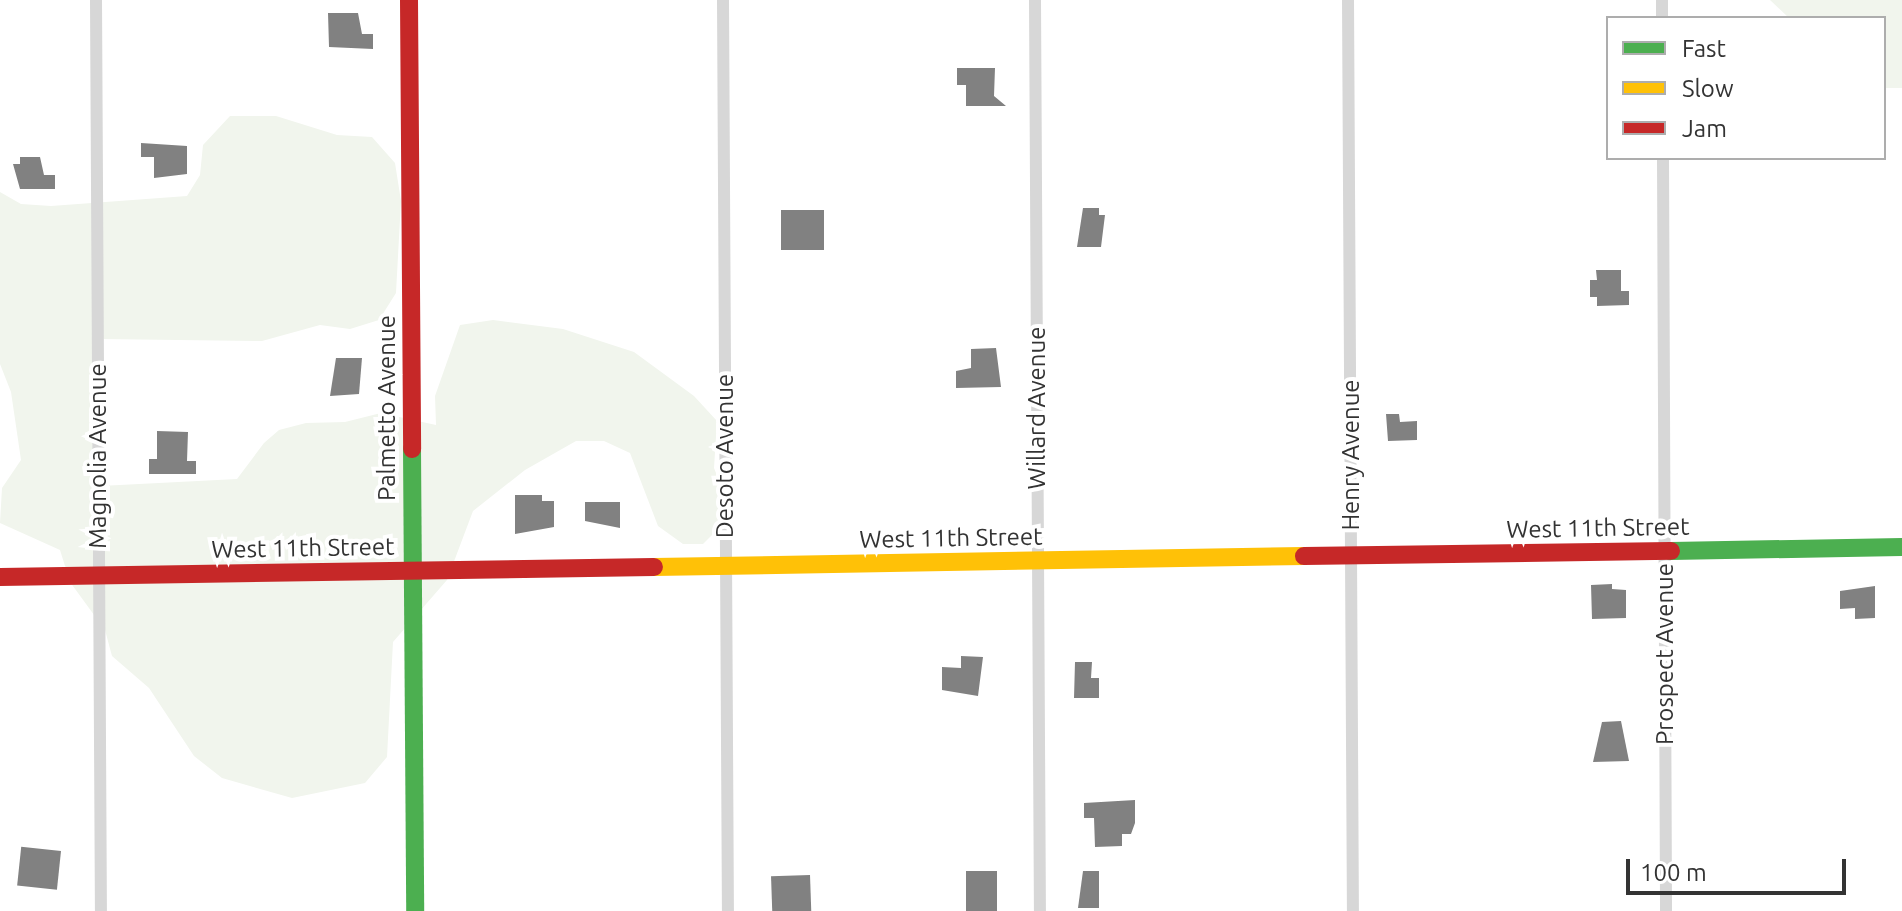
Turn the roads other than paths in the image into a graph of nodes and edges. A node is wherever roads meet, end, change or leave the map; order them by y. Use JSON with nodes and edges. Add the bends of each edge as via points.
{"nodes":[{"id":1,"x":96,"y":0,"type":"edge"},
{"id":2,"x":409,"y":0,"type":"edge"},
{"id":3,"x":723,"y":0,"type":"edge"},
{"id":4,"x":1035,"y":0,"type":"edge"},
{"id":5,"x":1348,"y":0,"type":"edge"},
{"id":6,"x":1663,"y":160,"type":"edge"},
{"id":7,"x":1902,"y":547,"type":"edge"},
{"id":8,"x":1665,"y":550,"type":"junction"},
{"id":9,"x":1351,"y":556,"type":"junction"},
{"id":10,"x":1038,"y":562,"type":"junction"},
{"id":11,"x":725,"y":565,"type":"junction"},
{"id":12,"x":412,"y":570,"type":"junction"},
{"id":13,"x":99,"y":576,"type":"junction"},
{"id":14,"x":0,"y":577,"type":"edge"},
{"id":15,"x":101,"y":911,"type":"edge"},
{"id":16,"x":415,"y":911,"type":"edge"},
{"id":17,"x":728,"y":911,"type":"edge"},
{"id":18,"x":1040,"y":911,"type":"edge"},
{"id":19,"x":1353,"y":911,"type":"edge"},
{"id":20,"x":1666,"y":911,"type":"edge"}],
"edges":[{"from":1,"to":13,"type":"street","name":"Magnolia Avenue"},
{"from":2,"to":12,"type":"street","name":"Palmetto Avenue"},
{"from":3,"to":11,"type":"street","name":"Desoto Avenue"},
{"from":4,"to":10,"type":"street","name":"Willard Avenue"},
{"from":5,"to":9,"type":"street","name":"Henry Avenue"},
{"from":6,"to":8,"type":"street","name":"Prospect Avenue"},
{"from":7,"to":8,"type":"street","name":"West 11th Street"},
{"from":8,"to":9,"type":"street","name":"West 11th Street"},
{"from":8,"to":20,"type":"street","name":"Prospect Avenue"},
{"from":9,"to":10,"type":"street","name":"West 11th Street"},
{"from":9,"to":19,"type":"street","name":"Henry Avenue"},
{"from":10,"to":11,"type":"street","name":"West 11th Street"},
{"from":10,"to":18,"type":"street","name":"Willard Avenue"},
{"from":11,"to":12,"type":"street","name":"West 11th Street"},
{"from":11,"to":17,"type":"street","name":"Desoto Avenue"},
{"from":12,"to":13,"type":"street","name":"West 11th Street"},
{"from":12,"to":16,"type":"street","name":"Palmetto Avenue"},
{"from":13,"to":14,"type":"street","name":"West 11th Street"},
{"from":13,"to":15,"type":"street","name":"Magnolia Avenue"}]}
